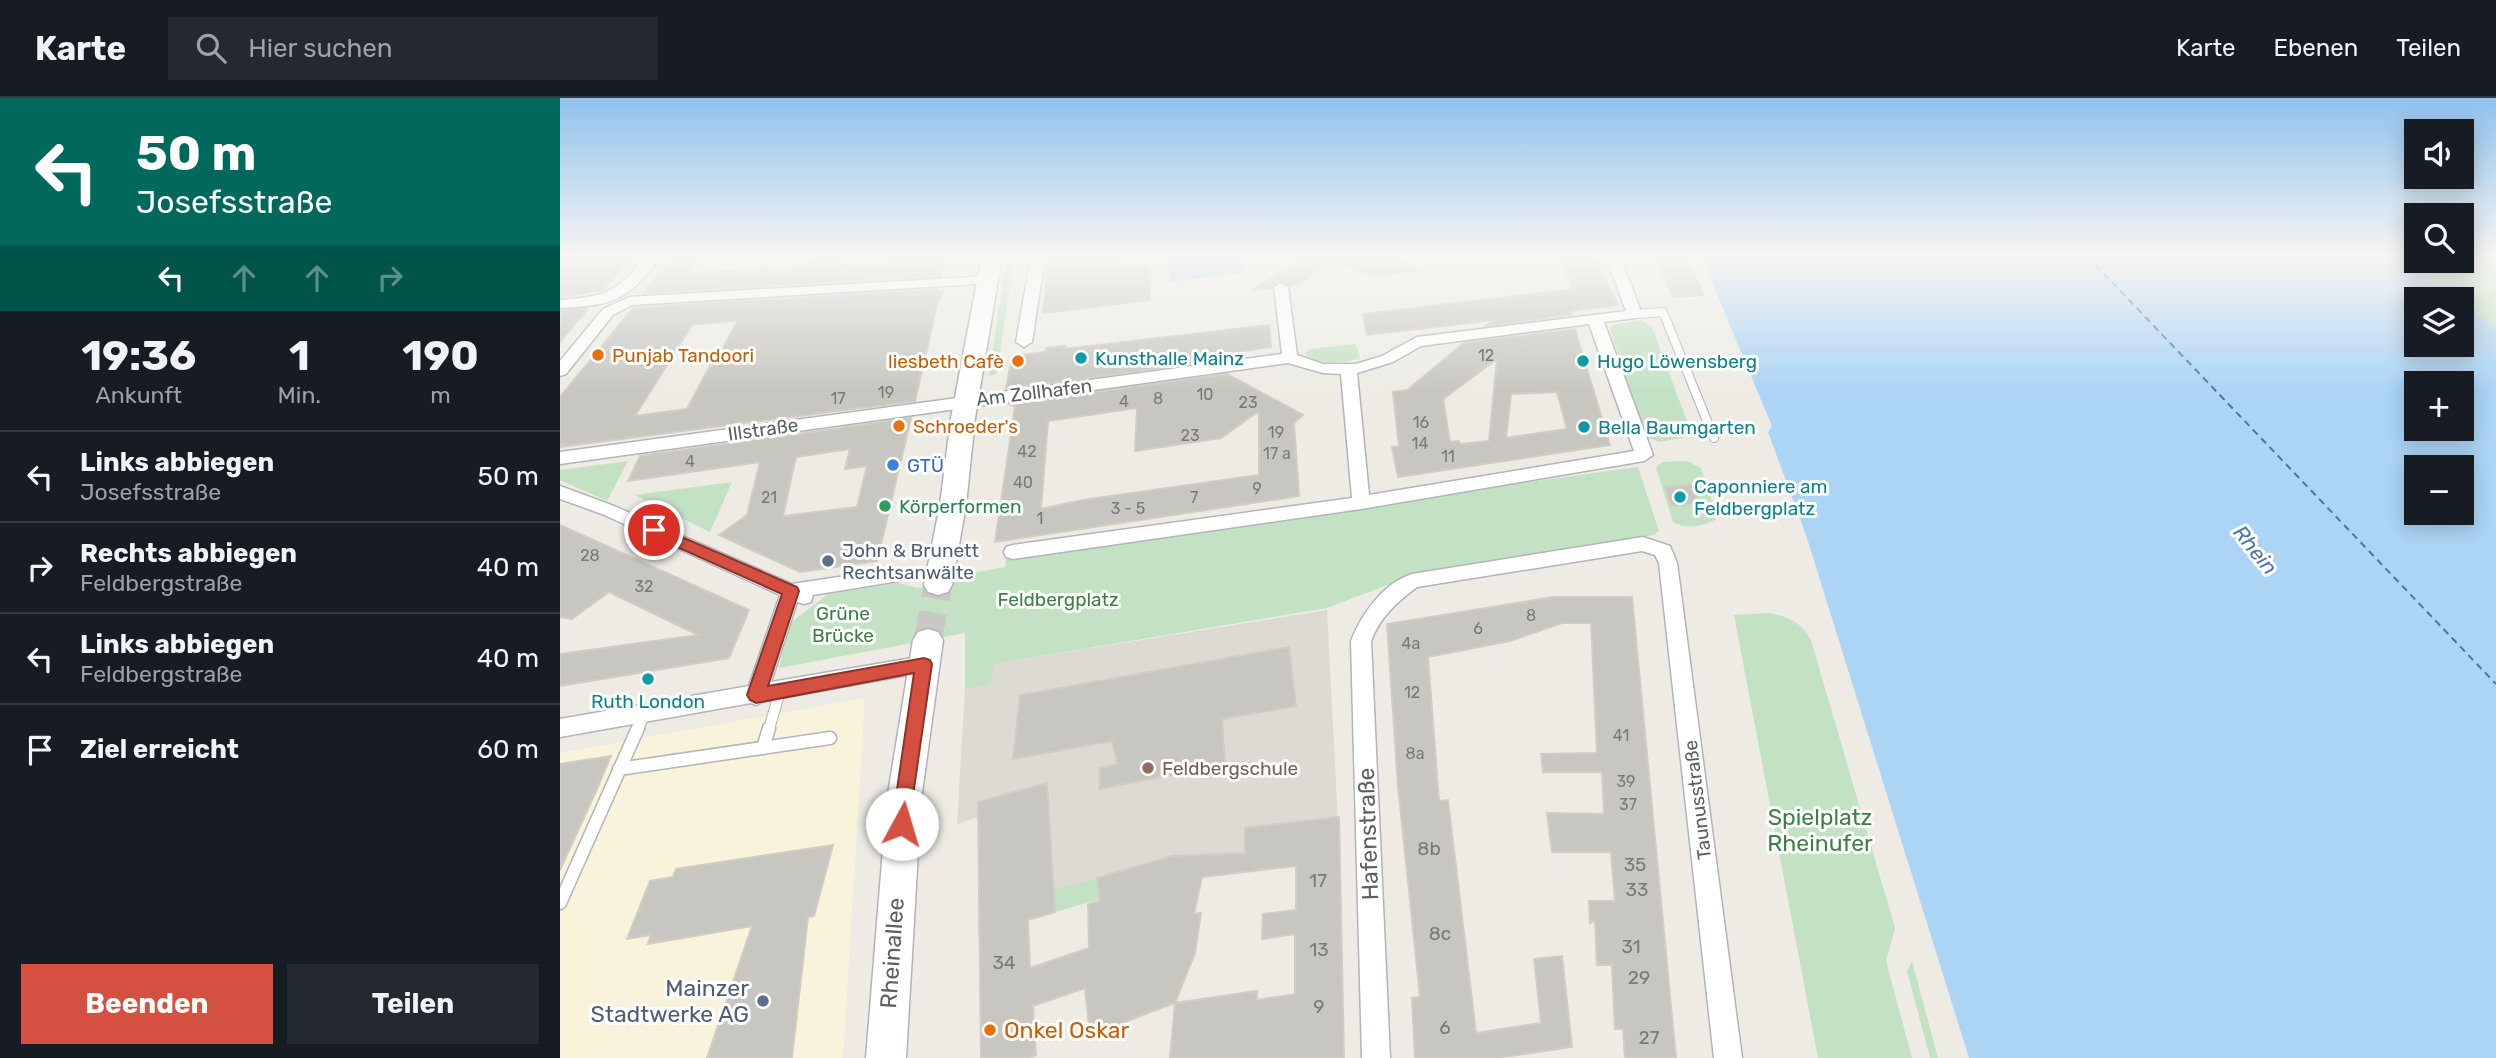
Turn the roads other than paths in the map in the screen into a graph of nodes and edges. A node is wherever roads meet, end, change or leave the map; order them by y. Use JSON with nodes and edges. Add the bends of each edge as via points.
{"nodes":[{"id":1,"x":600,"y":301,"type":"edge"},
{"id":2,"x":618,"y":301,"type":"edge"},
{"id":3,"x":984,"y":301,"type":"edge"},
{"id":4,"x":1031,"y":301,"type":"edge"},
{"id":5,"x":1283,"y":301,"type":"edge"},
{"id":6,"x":1630,"y":301,"type":"edge"},
{"id":7,"x":560,"y":304,"type":"edge"},
{"id":8,"x":1635,"y":314,"type":"junction"},
{"id":9,"x":1595,"y":319,"type":"junction"},
{"id":10,"x":1024,"y":342,"type":"dead end"},
{"id":11,"x":1290,"y":358,"type":"junction"},
{"id":12,"x":1349,"y":370,"type":"junction"},
{"id":13,"x":560,"y":371,"type":"edge"},
{"id":14,"x":966,"y":401,"type":"junction"},
{"id":15,"x":1714,"y":438,"type":"dead end"},
{"id":16,"x":560,"y":458,"type":"edge"},
{"id":17,"x":560,"y":492,"type":"edge"},
{"id":18,"x":1361,"y":503,"type":"junction"},
{"id":19,"x":1013,"y":552,"type":"dead end"},
{"id":20,"x":892,"y":576,"type":"dead end"},
{"id":21,"x":938,"y":585,"type":"tunnel mouth"},
{"id":22,"x":797,"y":594,"type":"junction"},
{"id":23,"x":1374,"y":614,"type":"joint"},
{"id":24,"x":926,"y":652,"type":"joint"},
{"id":25,"x":780,"y":691,"type":"junction"},
{"id":26,"x":756,"y":695,"type":"junction"},
{"id":27,"x":645,"y":713,"type":"junction"},
{"id":28,"x":560,"y":728,"type":"edge"},
{"id":29,"x":830,"y":738,"type":"dead end"},
{"id":30,"x":763,"y":748,"type":"junction"},
{"id":31,"x":619,"y":769,"type":"junction"},
{"id":32,"x":560,"y":902,"type":"edge"},
{"id":33,"x":886,"y":1058,"type":"edge"},
{"id":34,"x":1376,"y":1058,"type":"edge"},
{"id":35,"x":1728,"y":1058,"type":"edge"}],
"edges":[{"from":1,"to":7,"type":"street"},
{"from":2,"to":13,"type":"street"},
{"from":3,"to":14,"type":"main road"},
{"from":4,"to":10,"type":"street"},
{"from":5,"to":11,"type":"street"},
{"from":6,"to":8,"type":"street"},
{"from":8,"to":9,"type":"street","name":"Am Zollhafen"},
{"from":8,"to":15,"type":"lane","via":[[1663,312]]},
{"from":9,"to":12,"type":"street","name":"Am Zollhafen","via":[[1417,342],[1390,360]]},
{"from":9,"to":18,"type":"street","via":[[1644,455]]},
{"from":11,"to":12,"type":"street","name":"Am Zollhafen","via":[[1319,369]]},
{"from":11,"to":14,"type":"street","name":"Am Zollhafen"},
{"from":12,"to":18,"type":"street"},
{"from":14,"to":16,"type":"street","name":"Illstraße"},
{"from":14,"to":21,"type":"main road"},
{"from":17,"to":22,"type":"street"},
{"from":18,"to":19,"type":"street"},
{"from":20,"to":22,"type":"street"},
{"from":22,"to":26,"type":"street"},
{"from":23,"to":34,"type":"street","name":"Hafenstraße","via":[[1361,641]]},
{"from":23,"to":35,"type":"street","name":"Taunusstraße","via":[[1412,581],[1643,544],[1663,551]]},
{"from":24,"to":25,"type":"street"},
{"from":24,"to":33,"type":"main road","name":"Rheinallee","via":[[904,800]]},
{"from":25,"to":26,"type":"street"},
{"from":25,"to":30,"type":"lane"},
{"from":26,"to":27,"type":"street"},
{"from":27,"to":28,"type":"street"},
{"from":27,"to":31,"type":"lane"},
{"from":29,"to":30,"type":"lane"},
{"from":30,"to":31,"type":"lane"},
{"from":31,"to":32,"type":"lane"}]}
